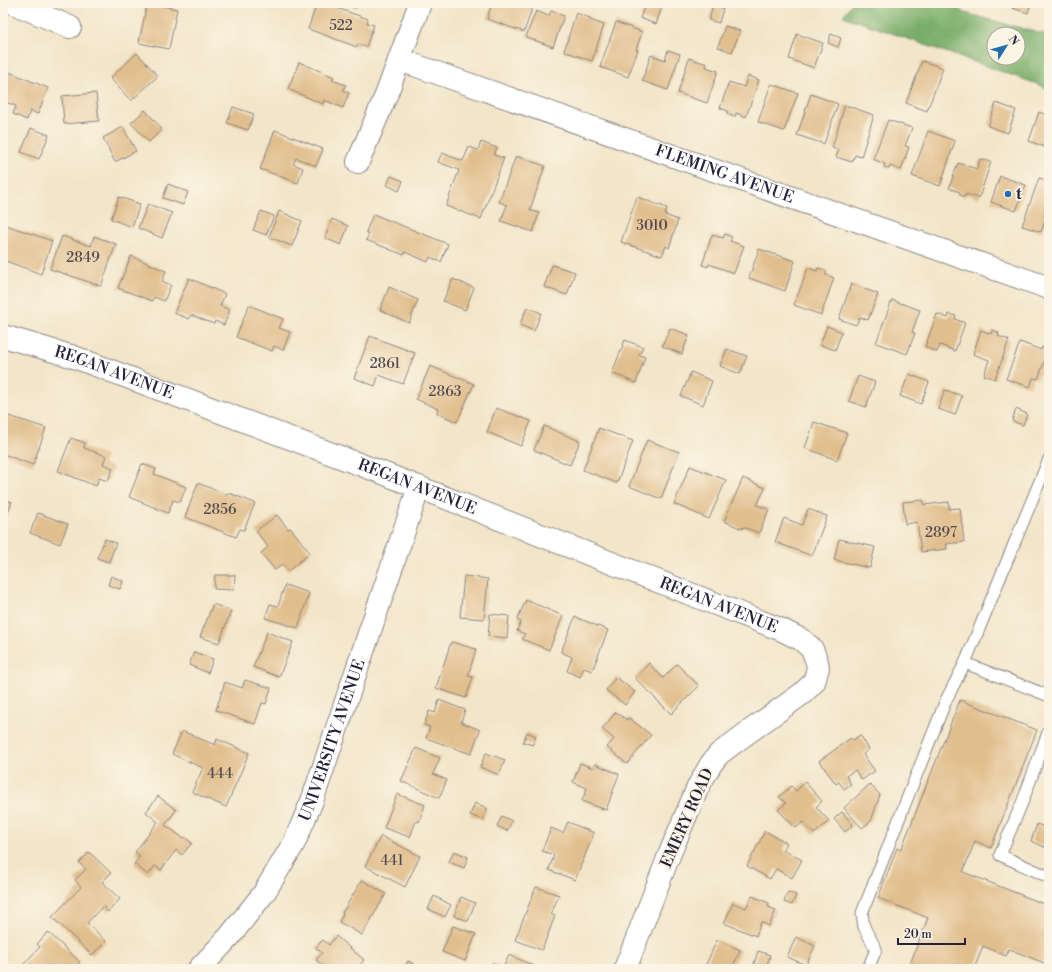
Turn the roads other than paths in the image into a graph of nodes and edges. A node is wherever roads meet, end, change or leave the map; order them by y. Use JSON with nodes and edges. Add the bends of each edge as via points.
{"nodes":[{"id":1,"x":13,"y":3,"type":"edge"},
{"id":2,"x":420,"y":3,"type":"edge"},
{"id":3,"x":70,"y":27,"type":"dead end"},
{"id":4,"x":400,"y":60,"type":"junction"},
{"id":5,"x":358,"y":162,"type":"dead end"},
{"id":6,"x":1049,"y":288,"type":"edge"},
{"id":7,"x":3,"y":336,"type":"edge"},
{"id":8,"x":1049,"y":459,"type":"edge"},
{"id":9,"x":419,"y":487,"type":"junction"},
{"id":10,"x":817,"y":662,"type":"joint"},
{"id":11,"x":965,"y":663,"type":"junction"},
{"id":12,"x":1049,"y":696,"type":"edge"},
{"id":13,"x":1049,"y":730,"type":"edge"},
{"id":14,"x":1049,"y":877,"type":"edge"},
{"id":15,"x":199,"y":969,"type":"edge"},
{"id":16,"x":625,"y":969,"type":"edge"},
{"id":17,"x":868,"y":969,"type":"edge"}],
"edges":[{"from":1,"to":3,"type":"street"},
{"from":2,"to":4,"type":"street"},
{"from":4,"to":5,"type":"street"},
{"from":4,"to":6,"type":"street","name":"FLEMING AVENUE"},
{"from":7,"to":9,"type":"street","name":"REGAN AVENUE","via":[[74,357]]},
{"from":8,"to":11,"type":"lane"},
{"from":9,"to":10,"type":"street","name":"REGAN AVENUE","via":[[782,630],[802,640],[812,649]]},
{"from":9,"to":15,"type":"street","name":"UNIVERSITY AVENUE","via":[[312,801],[294,843],[264,893]]},
{"from":10,"to":16,"type":"street","name":"EMERY ROAD","via":[[814,682],[803,693],[719,754],[711,764],[698,787],[670,853]]},
{"from":11,"to":12,"type":"lane"},
{"from":11,"to":17,"type":"lane","via":[[946,700],[862,913],[864,927],[876,950]]},
{"from":13,"to":14,"type":"lane","via":[[1000,855]]}]}
